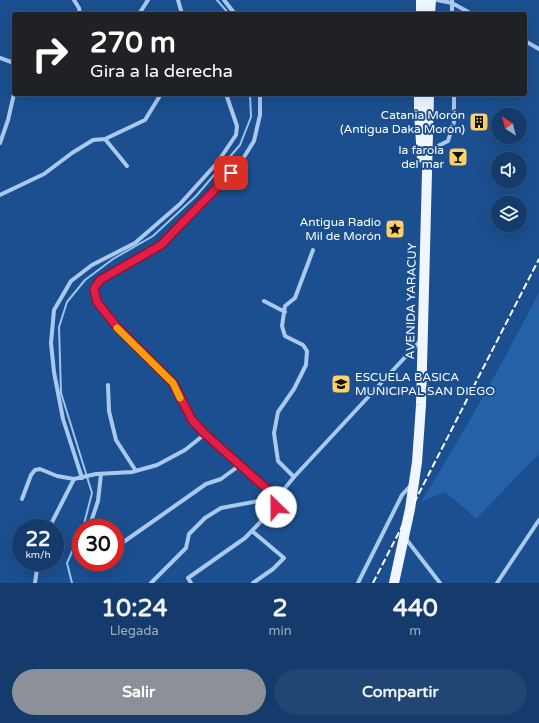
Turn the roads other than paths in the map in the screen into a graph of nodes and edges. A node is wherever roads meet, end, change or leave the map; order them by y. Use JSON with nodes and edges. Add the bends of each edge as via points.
{"nodes":[{"id":1,"x":74,"y":0,"type":"edge"},
{"id":2,"x":148,"y":0,"type":"edge"},
{"id":3,"x":178,"y":0,"type":"edge"},
{"id":4,"x":224,"y":0,"type":"edge"},
{"id":5,"x":421,"y":0,"type":"edge"},
{"id":6,"x":431,"y":0,"type":"edge"},
{"id":7,"x":437,"y":0,"type":"edge"},
{"id":8,"x":452,"y":2,"type":"edge"},
{"id":9,"x":80,"y":12,"type":"edge"},
{"id":10,"x":140,"y":12,"type":"edge"},
{"id":11,"x":181,"y":12,"type":"edge"},
{"id":12,"x":233,"y":12,"type":"edge"},
{"id":13,"x":420,"y":12,"type":"edge"},
{"id":14,"x":430,"y":12,"type":"edge"},
{"id":15,"x":469,"y":12,"type":"edge"},
{"id":16,"x":527,"y":42,"type":"edge"},
{"id":17,"x":539,"y":48,"type":"edge"},
{"id":18,"x":0,"y":58,"type":"edge"},
{"id":19,"x":12,"y":62,"type":"edge"},
{"id":20,"x":14,"y":96,"type":"edge"},
{"id":21,"x":160,"y":96,"type":"edge"},
{"id":22,"x":227,"y":96,"type":"edge"},
{"id":23,"x":260,"y":96,"type":"edge"},
{"id":24,"x":419,"y":96,"type":"edge"},
{"id":25,"x":429,"y":96,"type":"edge"},
{"id":26,"x":454,"y":96,"type":"edge"},
{"id":27,"x":105,"y":139,"type":"junction"},
{"id":28,"x":0,"y":143,"type":"edge"},
{"id":29,"x":428,"y":151,"type":"junction"},
{"id":30,"x":127,"y":166,"type":"dead end"},
{"id":31,"x":0,"y":195,"type":"edge"},
{"id":32,"x":426,"y":212,"type":"junction"},
{"id":33,"x":313,"y":250,"type":"dead end"},
{"id":34,"x":264,"y":301,"type":"dead end"},
{"id":35,"x":284,"y":312,"type":"junction"},
{"id":36,"x":423,"y":338,"type":"junction"},
{"id":37,"x":108,"y":385,"type":"dead end"},
{"id":38,"x":205,"y":434,"type":"junction"},
{"id":39,"x":240,"y":465,"type":"junction"},
{"id":40,"x":136,"y":471,"type":"junction"},
{"id":41,"x":102,"y":474,"type":"junction"},
{"id":42,"x":294,"y":477,"type":"junction"},
{"id":43,"x":83,"y":478,"type":"junction"},
{"id":44,"x":74,"y":479,"type":"junction"},
{"id":45,"x":414,"y":481,"type":"junction"},
{"id":46,"x":271,"y":492,"type":"junction"},
{"id":47,"x":277,"y":498,"type":"junction"},
{"id":48,"x":22,"y":499,"type":"dead end"},
{"id":49,"x":54,"y":519,"type":"edge"},
{"id":50,"x":92,"y":519,"type":"edge"},
{"id":51,"x":539,"y":520,"type":"edge"},
{"id":52,"x":252,"y":531,"type":"junction"},
{"id":53,"x":404,"y":537,"type":"junction"},
{"id":54,"x":124,"y":542,"type":"edge"},
{"id":55,"x":37,"y":571,"type":"edge"},
{"id":56,"x":35,"y":583,"type":"edge"},
{"id":57,"x":151,"y":583,"type":"edge"},
{"id":58,"x":191,"y":583,"type":"edge"},
{"id":59,"x":252,"y":583,"type":"edge"},
{"id":60,"x":358,"y":583,"type":"edge"},
{"id":61,"x":394,"y":583,"type":"edge"},
{"id":62,"x":440,"y":583,"type":"edge"},
{"id":63,"x":497,"y":583,"type":"edge"}],
"edges":[{"from":1,"to":9,"type":"street"},
{"from":2,"to":10,"type":"street"},
{"from":3,"to":11,"type":"street"},
{"from":4,"to":12,"type":"street"},
{"from":5,"to":13,"type":"main road"},
{"from":6,"to":14,"type":"main road"},
{"from":7,"to":8,"type":"street"},
{"from":8,"to":15,"type":"street"},
{"from":16,"to":17,"type":"street"},
{"from":18,"to":19,"type":"street"},
{"from":20,"to":28,"type":"street"},
{"from":21,"to":27,"type":"street","via":[[145,120]]},
{"from":22,"to":43,"type":"street","via":[[237,126],[236,134],[217,163],[180,204],[135,243],[92,265],[71,281],[54,310],[51,343],[54,372],[63,420]]},
{"from":23,"to":38,"type":"street","via":[[260,115],[254,141],[239,165],[161,245],[100,280],[94,289],[97,302],[117,327],[173,383],[192,420]]},
{"from":24,"to":32,"type":"main road"},
{"from":25,"to":29,"type":"main road"},
{"from":26,"to":29,"type":"street","via":[[454,122],[448,141]]},
{"from":27,"to":30,"type":"street"},
{"from":27,"to":31,"type":"street","via":[[93,140],[44,174]]},
{"from":29,"to":32,"type":"main road"},
{"from":32,"to":36,"type":"main road","name":"AVENIDA YARACUY"},
{"from":33,"to":35,"type":"street","via":[[295,298],[285,306]]},
{"from":34,"to":35,"type":"street"},
{"from":35,"to":42,"type":"street","via":[[282,326],[285,336],[303,345],[307,351],[306,365],[278,412],[274,433],[278,461]]},
{"from":36,"to":42,"type":"street"},
{"from":36,"to":45,"type":"main road","name":"AVENIDA YARACUY","via":[[421,412]]},
{"from":37,"to":40,"type":"street","via":[[109,411],[116,440]]},
{"from":38,"to":39,"type":"street"},
{"from":38,"to":40,"type":"street","via":[[164,462]]},
{"from":39,"to":46,"type":"street"},
{"from":39,"to":54,"type":"street","via":[[221,479],[206,484]]},
{"from":40,"to":41,"type":"street"},
{"from":41,"to":43,"type":"street"},
{"from":41,"to":50,"type":"street"},
{"from":42,"to":47,"type":"street"},
{"from":43,"to":44,"type":"street"},
{"from":44,"to":48,"type":"street","via":[[40,469],[34,470]]},
{"from":44,"to":49,"type":"street"},
{"from":45,"to":53,"type":"main road","name":"AVENIDA YARACUY"},
{"from":45,"to":60,"type":"street","via":[[402,494]]},
{"from":46,"to":47,"type":"street"},
{"from":46,"to":57,"type":"street","via":[[259,501],[221,508],[205,518],[189,534],[186,548]]},
{"from":47,"to":52,"type":"street","via":[[276,507]]},
{"from":51,"to":63,"type":"street"},
{"from":52,"to":58,"type":"street","via":[[188,578]]},
{"from":52,"to":59,"type":"street","via":[[284,558]]},
{"from":53,"to":61,"type":"main road","name":"AVENIDA YARACUY"},
{"from":53,"to":62,"type":"street"},
{"from":55,"to":56,"type":"street"}]}
